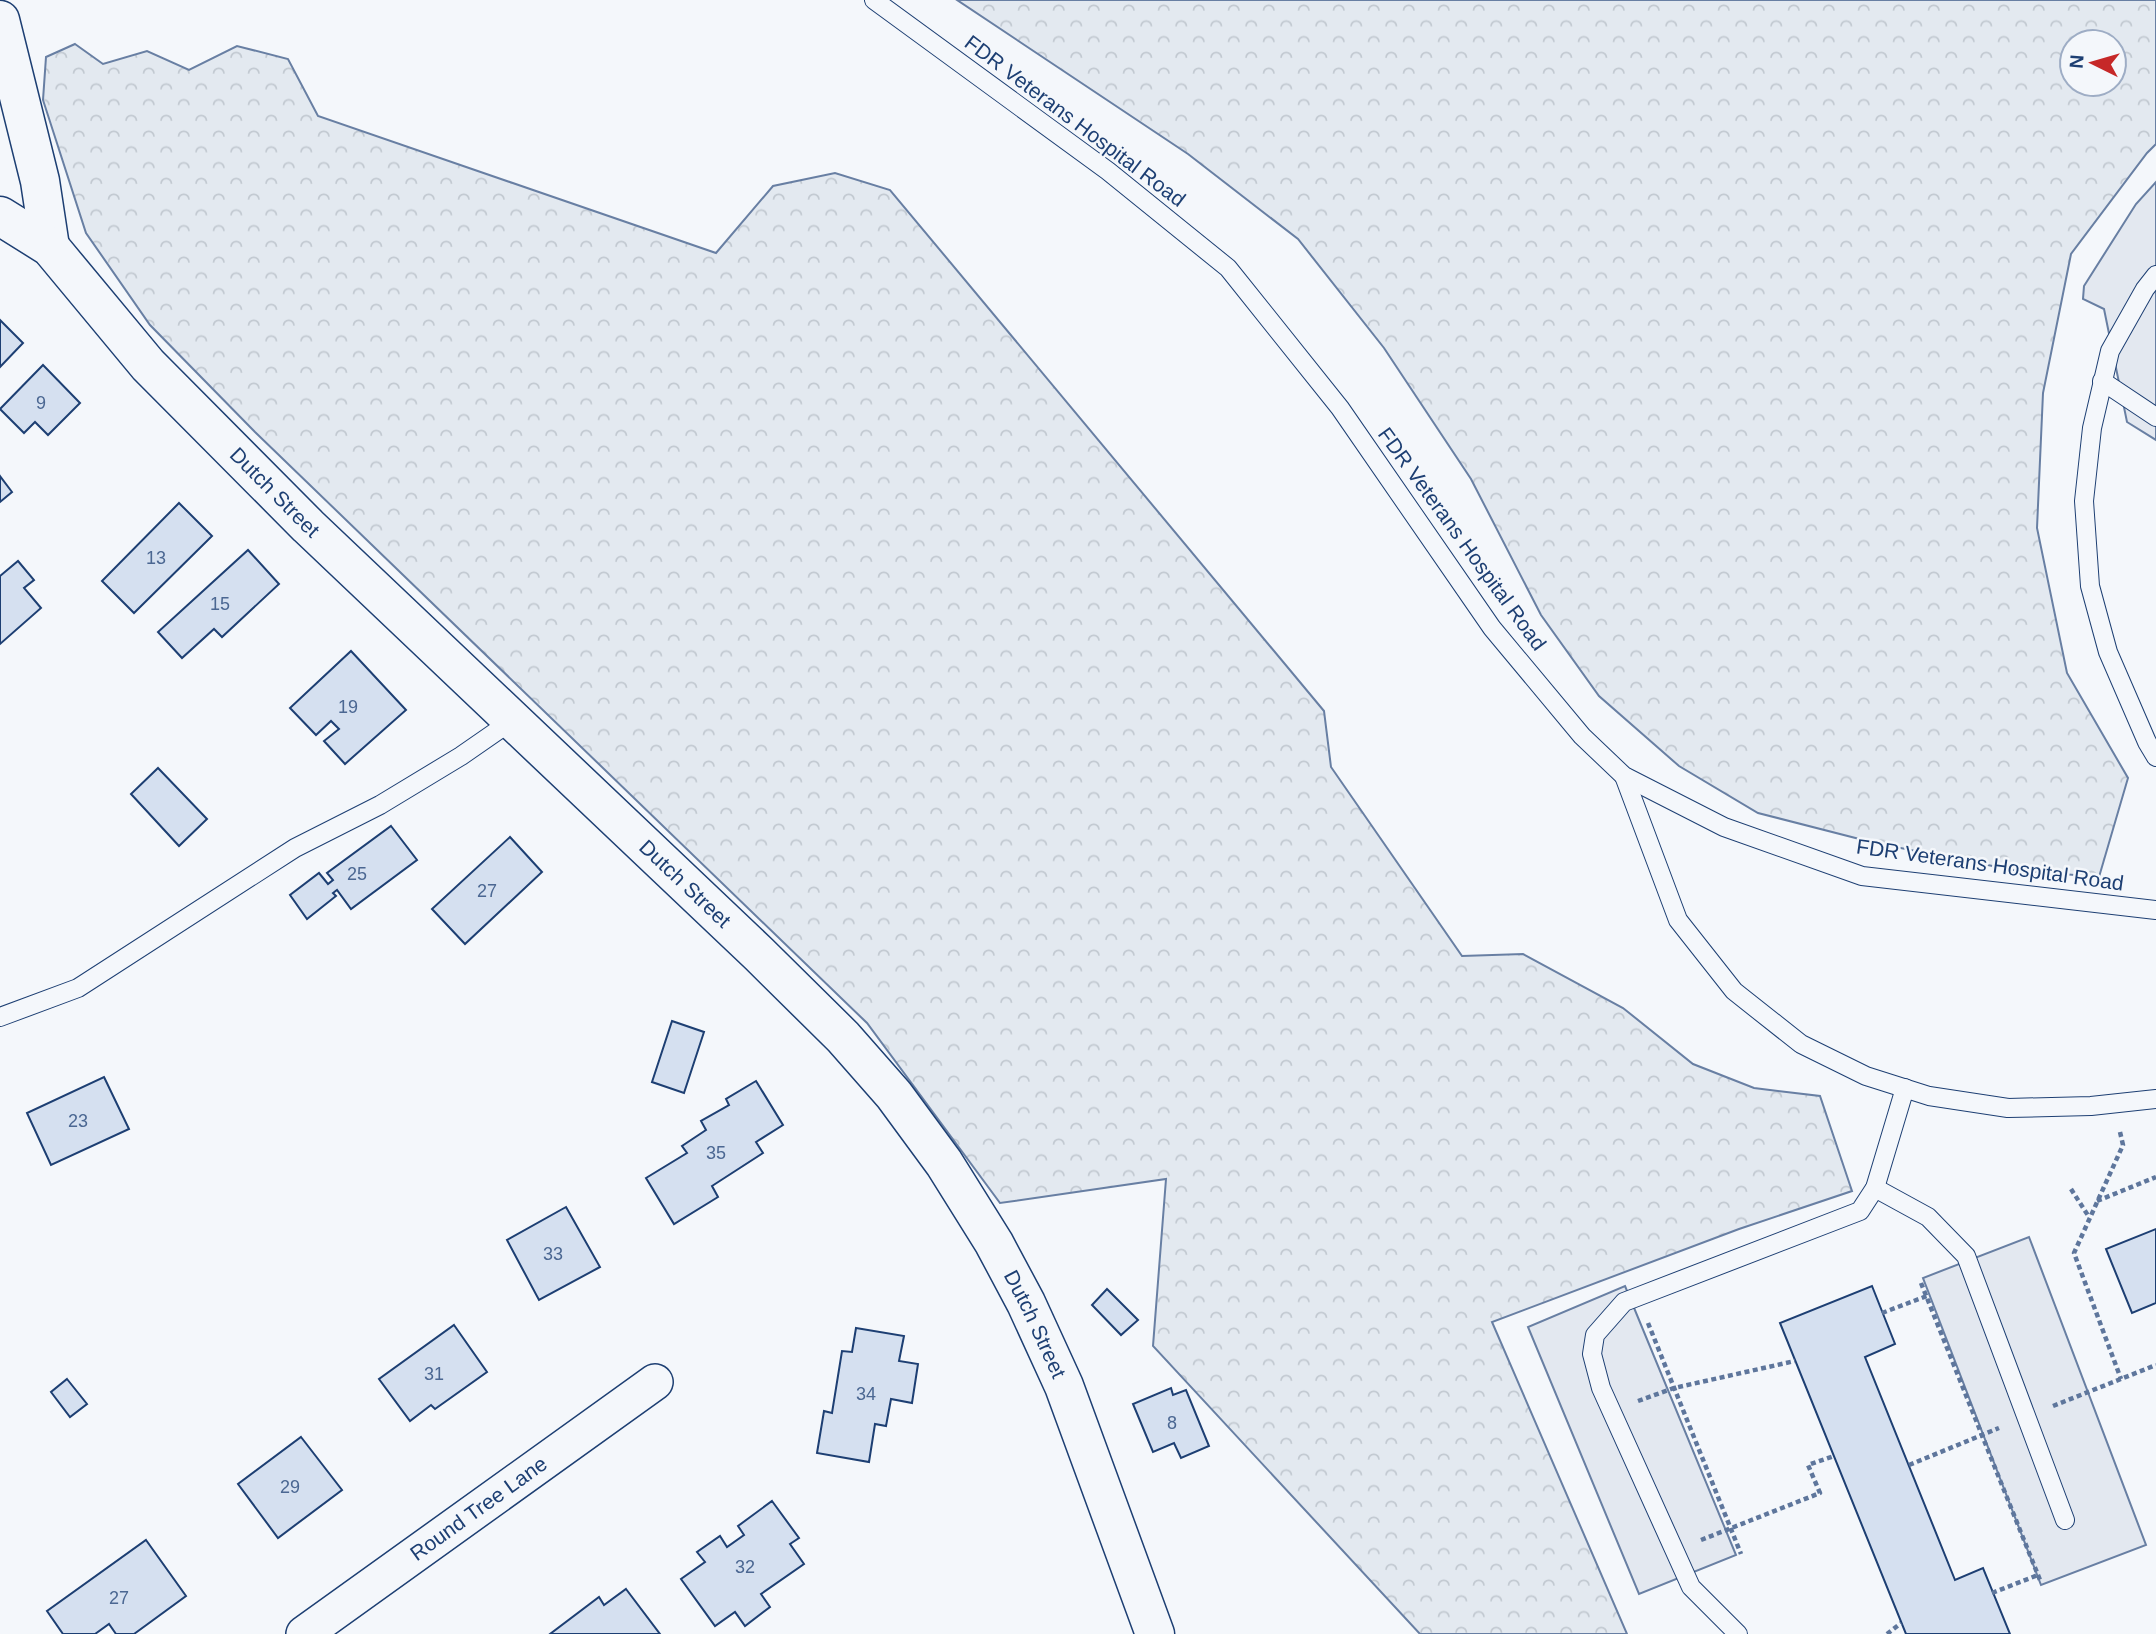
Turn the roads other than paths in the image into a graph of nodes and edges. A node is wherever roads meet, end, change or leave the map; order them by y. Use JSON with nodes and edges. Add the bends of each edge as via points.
{"nodes":[{"id":1,"x":874,"y":0,"type":"edge"},
{"id":2,"x":0,"y":20,"type":"edge"},
{"id":3,"x":0,"y":216,"type":"edge"},
{"id":4,"x":50,"y":247,"type":"junction"},
{"id":5,"x":2156,"y":275,"type":"edge"},
{"id":6,"x":2102,"y":381,"type":"junction"},
{"id":7,"x":2156,"y":417,"type":"edge"},
{"id":8,"x":513,"y":720,"type":"junction"},
{"id":9,"x":2156,"y":757,"type":"edge"},
{"id":10,"x":1624,"y":776,"type":"junction"},
{"id":11,"x":2156,"y":910,"type":"edge"},
{"id":12,"x":0,"y":1017,"type":"edge"},
{"id":13,"x":1905,"y":1088,"type":"junction"},
{"id":14,"x":2156,"y":1099,"type":"edge"},
{"id":15,"x":1875,"y":1188,"type":"junction"},
{"id":16,"x":655,"y":1382,"type":"dead end"},
{"id":17,"x":2065,"y":1520,"type":"dead end"},
{"id":18,"x":304,"y":1634,"type":"edge"},
{"id":19,"x":1155,"y":1634,"type":"edge"},
{"id":20,"x":1738,"y":1634,"type":"edge"}],
"edges":[{"from":1,"to":10,"type":"lane","name":"FDR Veterans Hospital Road","via":[[1108,171],[1228,268],[1340,408],[1492,628],[1582,736]]},
{"from":2,"to":4,"type":"street","via":[[40,181]]},
{"from":3,"to":4,"type":"street"},
{"from":4,"to":8,"type":"street","name":"Dutch Street","via":[[148,365],[308,526]]},
{"from":5,"to":6,"type":"lane","via":[[2110,351]]},
{"from":6,"to":7,"type":"lane"},
{"from":6,"to":9,"type":"lane","via":[[2084,501],[2090,586],[2108,652]]},
{"from":8,"to":12,"type":"lane","via":[[380,805],[295,848],[78,988]]},
{"from":8,"to":19,"type":"street","name":"Dutch Street","via":[[843,1037],[894,1095],[944,1163],[994,1243],[1064,1386]]},
{"from":10,"to":11,"type":"lane","name":"FDR Veterans Hospital Road","via":[[1724,827],[1862,876]]},
{"from":10,"to":13,"type":"lane","via":[[1678,920],[1734,991],[1801,1044],[1866,1076]]},
{"from":13,"to":14,"type":"lane","via":[[1929,1097],[2008,1108]]},
{"from":13,"to":15,"type":"lane"},
{"from":15,"to":17,"type":"lane","via":[[1928,1217],[1966,1255]]},
{"from":15,"to":20,"type":"lane","via":[[1860,1211],[1624,1302],[1595,1335],[1592,1354],[1601,1388],[1691,1587]]},
{"from":16,"to":18,"type":"street","name":"Round Tree Lane"}]}
